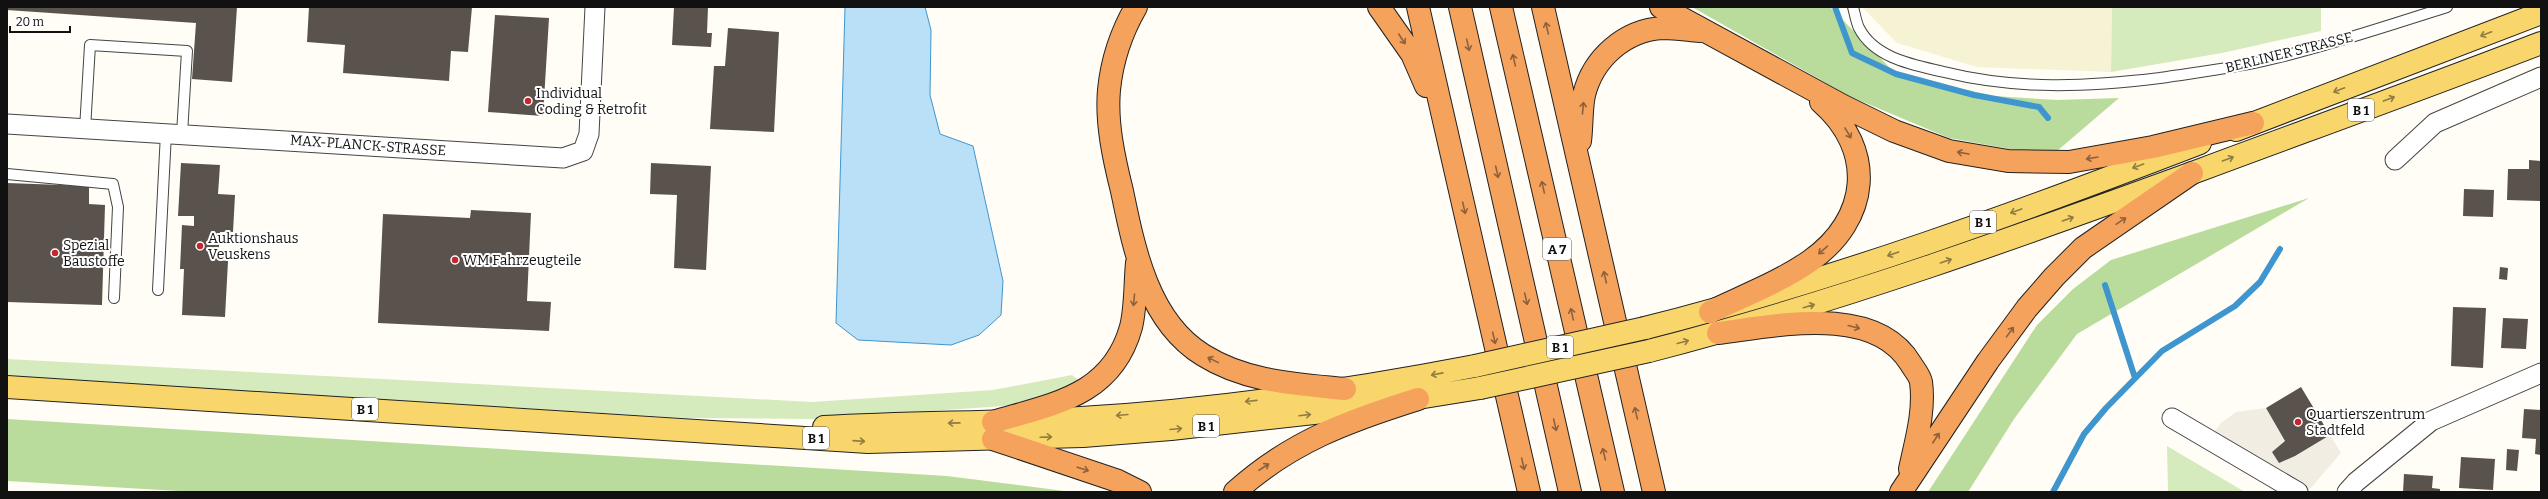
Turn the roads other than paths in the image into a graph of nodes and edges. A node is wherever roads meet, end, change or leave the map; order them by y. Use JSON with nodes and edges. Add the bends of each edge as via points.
{"nodes":[{"id":1,"x":595,"y":7,"type":"edge"},
{"id":2,"x":1136,"y":7,"type":"edge"},
{"id":3,"x":1379,"y":7,"type":"edge"},
{"id":4,"x":1418,"y":7,"type":"edge"},
{"id":5,"x":1460,"y":7,"type":"edge"},
{"id":6,"x":1501,"y":7,"type":"edge"},
{"id":7,"x":1542,"y":7,"type":"edge"},
{"id":8,"x":1662,"y":7,"type":"edge"},
{"id":9,"x":1853,"y":7,"type":"edge"},
{"id":10,"x":2447,"y":7,"type":"edge"},
{"id":11,"x":2535,"y":14,"type":"edge"},
{"id":12,"x":1707,"y":32,"type":"junction"},
{"id":13,"x":2538,"y":46,"type":"edge"},
{"id":14,"x":2541,"y":77,"type":"edge"},
{"id":15,"x":1802,"y":85,"type":"junction"},
{"id":16,"x":2253,"y":123,"type":"junction"},
{"id":17,"x":7,"y":124,"type":"edge"},
{"id":18,"x":85,"y":129,"type":"junction"},
{"id":19,"x":1446,"y":129,"type":"junction"},
{"id":20,"x":174,"y":134,"type":"junction"},
{"id":21,"x":2395,"y":160,"type":"dead end"},
{"id":22,"x":1579,"y":161,"type":"junction"},
{"id":23,"x":2192,"y":173,"type":"junction"},
{"id":24,"x":7,"y":174,"type":"edge"},
{"id":25,"x":1137,"y":261,"type":"junction"},
{"id":26,"x":158,"y":290,"type":"dead end"},
{"id":27,"x":114,"y":298,"type":"dead end"},
{"id":28,"x":1710,"y":312,"type":"junction"},
{"id":29,"x":1718,"y":333,"type":"junction"},
{"id":30,"x":2541,"y":373,"type":"edge"},
{"id":31,"x":7,"y":387,"type":"edge"},
{"id":32,"x":1345,"y":389,"type":"junction"},
{"id":33,"x":1418,"y":399,"type":"junction"},
{"id":34,"x":2172,"y":418,"type":"dead end"},
{"id":35,"x":993,"y":431,"type":"junction"},
{"id":36,"x":1904,"y":488,"type":"edge"},
{"id":37,"x":1140,"y":492,"type":"edge"},
{"id":38,"x":1234,"y":492,"type":"edge"},
{"id":39,"x":1529,"y":492,"type":"edge"},
{"id":40,"x":1570,"y":492,"type":"edge"},
{"id":41,"x":1613,"y":492,"type":"edge"},
{"id":42,"x":1654,"y":492,"type":"edge"},
{"id":43,"x":2298,"y":492,"type":"edge"},
{"id":44,"x":2347,"y":492,"type":"edge"}],
"edges":[{"from":1,"to":20,"type":"street","name":"MAX-PLANCK-STRASSE","via":[[589,134],[583,151],[563,158]]},
{"from":2,"to":25,"type":"highway","via":[[1114,58],[1109,91],[1114,158]]},
{"from":3,"to":19,"type":"highway","one_way":true,"via":[[1412,54]]},
{"from":4,"to":19,"type":"highway"},
{"from":5,"to":40,"type":"highway","one_way":true},
{"from":41,"to":6,"type":"highway","number":"A 7","one_way":true},
{"from":22,"to":7,"type":"highway","one_way":true},
{"from":8,"to":12,"type":"highway"},
{"from":9,"to":10,"type":"lane","name":"BERLINER STRASSE","via":[[1859,28],[1868,40],[1898,60],[1970,79],[2059,87],[2128,82],[2275,59]]},
{"from":11,"to":16,"type":"main road","number":"B 1","one_way":true},
{"from":12,"to":15,"type":"highway"},
{"from":22,"to":12,"type":"highway","one_way":true,"via":[[1584,95],[1595,68],[1613,46],[1634,34],[1663,28]]},
{"from":23,"to":13,"type":"main road","number":"B 1","one_way":true},
{"from":14,"to":21,"type":"street","via":[[2436,123]]},
{"from":16,"to":15,"type":"highway","one_way":true,"via":[[2153,147],[2069,162],[2008,161],[1949,150],[1894,131]]},
{"from":15,"to":28,"type":"highway","one_way":true,"via":[[1837,116],[1852,140],[1860,165],[1859,191],[1849,218],[1831,242],[1810,261]]},
{"from":16,"to":28,"type":"main road","number":"B 1","one_way":true,"via":[[1948,235]]},
{"from":17,"to":18,"type":"street","name":"MAX-PLANCK-STRASSE"},
{"from":18,"to":20,"type":"street","name":"MAX-PLANCK-STRASSE"},
{"from":18,"to":20,"type":"lane","via":[[90,45],[187,51]]},
{"from":19,"to":39,"type":"highway","one_way":true},
{"from":20,"to":26,"type":"lane"},
{"from":42,"to":22,"type":"highway","one_way":true},
{"from":29,"to":23,"type":"main road","number":"B 1","one_way":true,"via":[[1956,258]]},
{"from":36,"to":23,"type":"highway","one_way":true,"via":[[1988,361],[2027,308],[2054,277],[2083,248]]},
{"from":24,"to":27,"type":"lane","via":[[113,184],[118,207]]},
{"from":32,"to":25,"type":"highway","one_way":true,"via":[[1287,383],[1241,374],[1202,355],[1175,331],[1158,304]]},
{"from":25,"to":35,"type":"highway","one_way":true,"via":[[1132,325],[1122,352],[1102,378],[1071,399]]},
{"from":28,"to":32,"type":"main road","number":"B 1","one_way":true,"bridge":true,"via":[[1475,366]]},
{"from":33,"to":29,"type":"main road","number":"B 1","one_way":true,"bridge":true,"via":[[1649,351]]},
{"from":29,"to":36,"type":"highway","one_way":true,"via":[[1809,323],[1848,325],[1888,340],[1906,355],[1921,380],[1923,405]]},
{"from":30,"to":44,"type":"street","via":[[2431,421]]},
{"from":31,"to":35,"type":"main road","number":"B 1","via":[[722,432],[867,425]]},
{"from":32,"to":35,"type":"main road","number":"B 1","one_way":true},
{"from":35,"to":33,"type":"main road","number":"B 1","one_way":true,"via":[[1083,436],[1268,420]]},
{"from":38,"to":33,"type":"highway","one_way":true,"via":[[1261,468],[1303,443],[1354,419]]},
{"from":34,"to":43,"type":"street"},
{"from":35,"to":37,"type":"highway","one_way":true}]}
